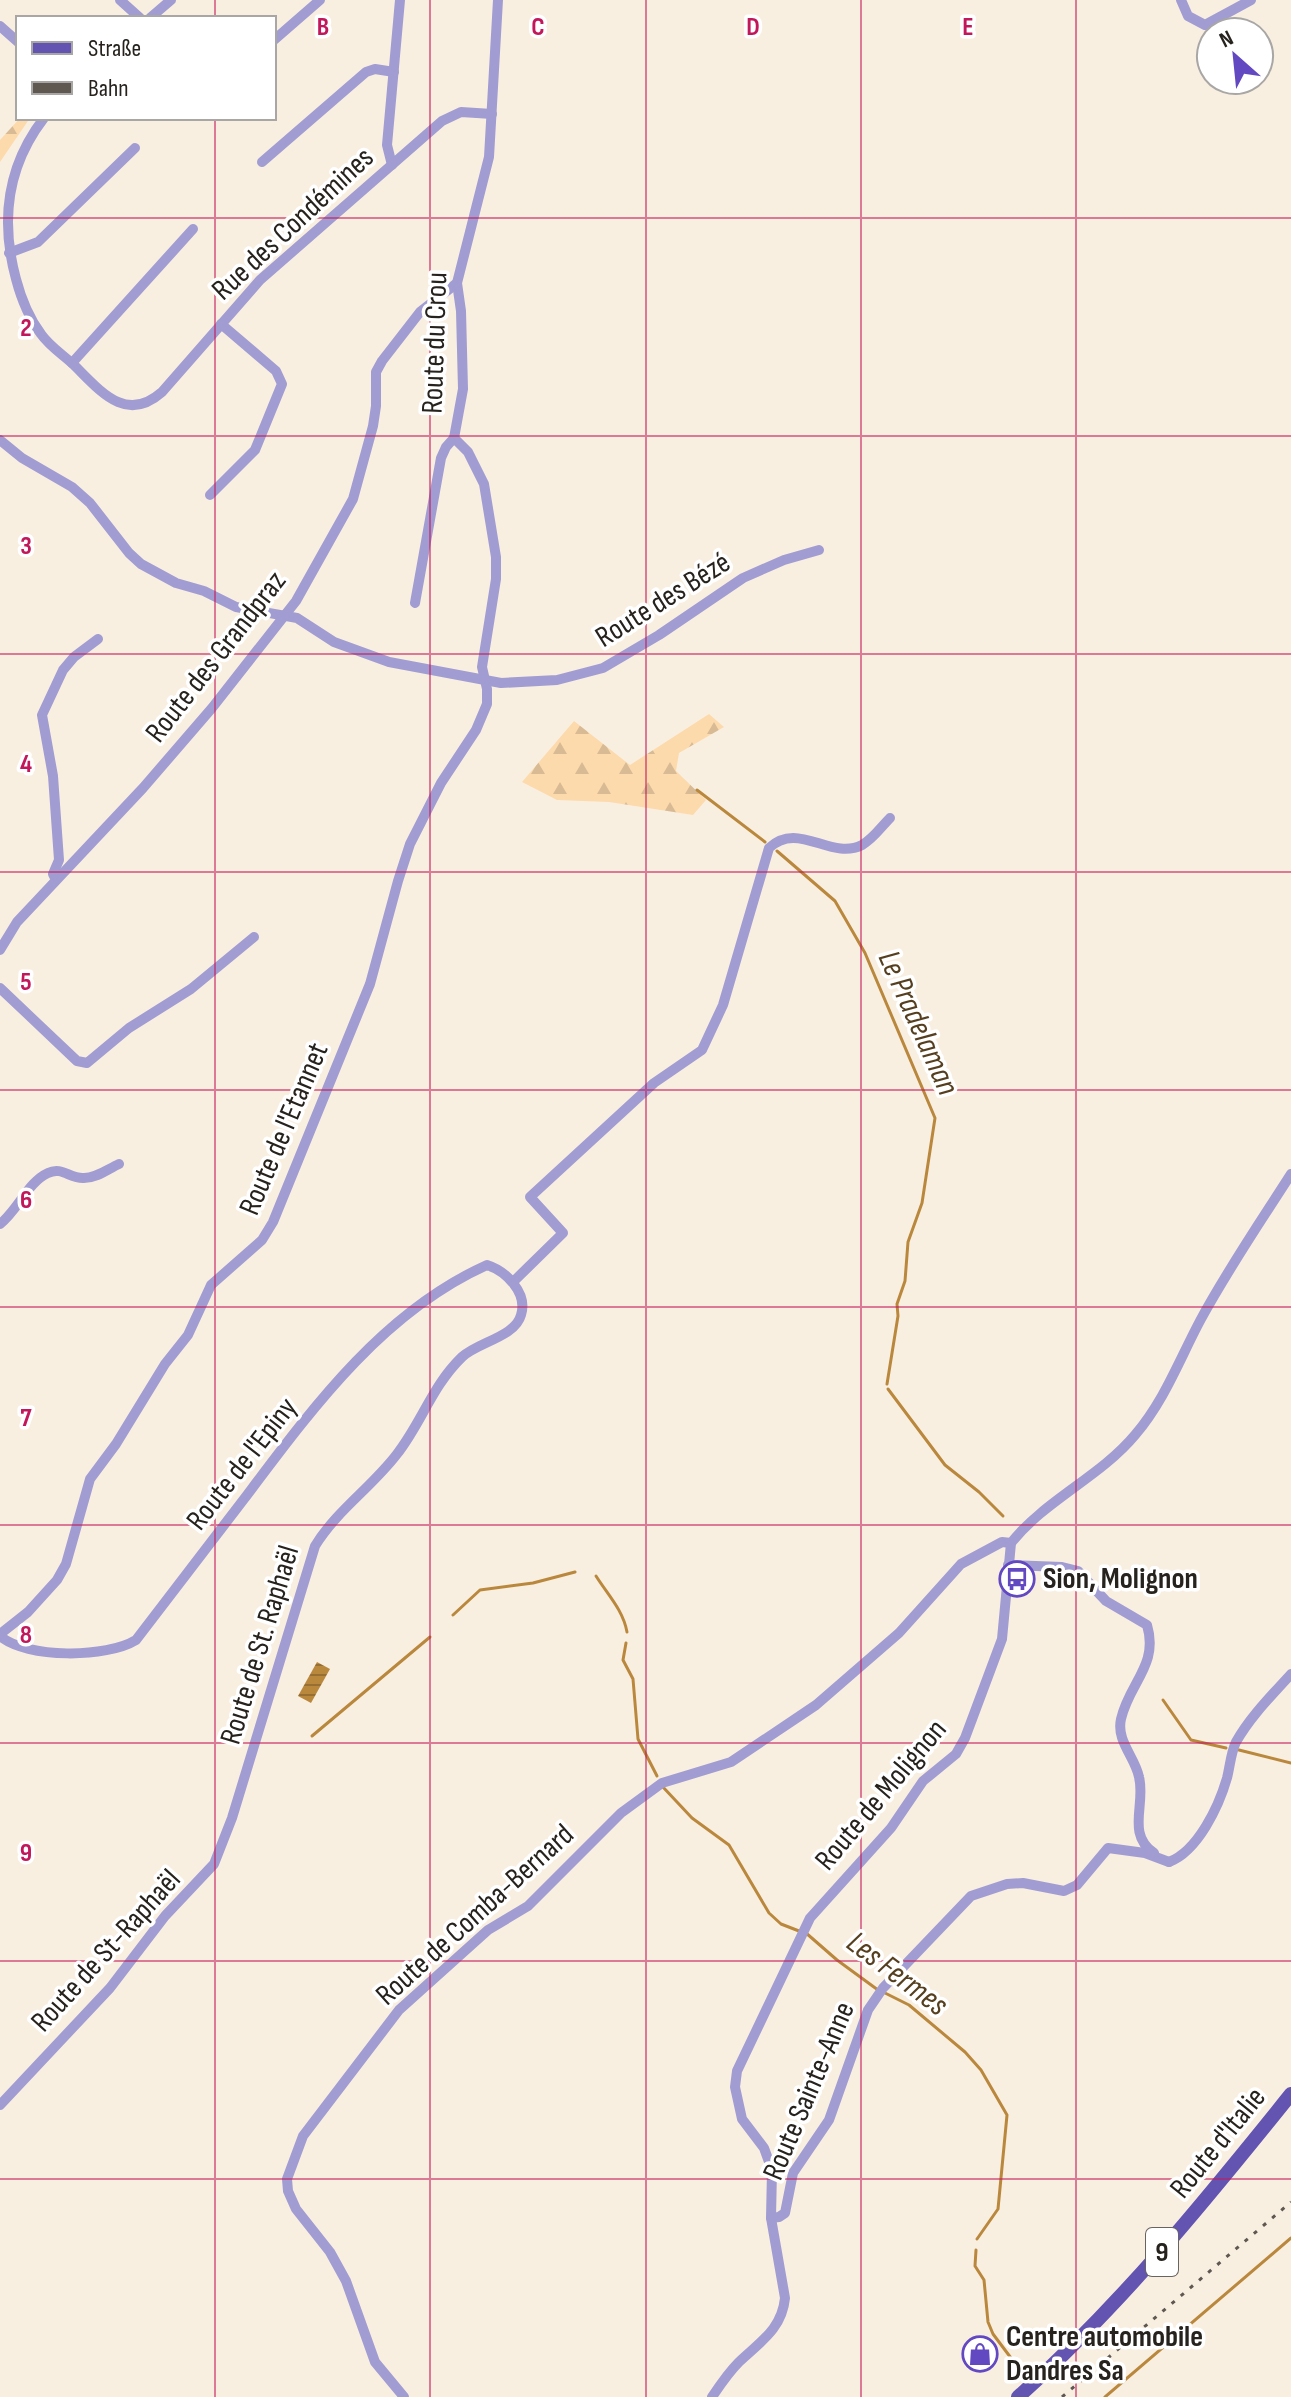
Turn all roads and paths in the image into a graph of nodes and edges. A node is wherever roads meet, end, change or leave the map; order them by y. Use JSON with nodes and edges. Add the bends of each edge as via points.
{"nodes":[{"id":1,"x":120,"y":0,"type":"edge"},
{"id":2,"x":171,"y":0,"type":"edge"},
{"id":3,"x":320,"y":0,"type":"edge"},
{"id":4,"x":400,"y":0,"type":"edge"},
{"id":5,"x":498,"y":0,"type":"edge"},
{"id":6,"x":1181,"y":0,"type":"edge"},
{"id":7,"x":1251,"y":0,"type":"edge"},
{"id":8,"x":138,"y":16,"type":"edge"},
{"id":9,"x":152,"y":16,"type":"edge"},
{"id":10,"x":0,"y":26,"type":"edge"},
{"id":11,"x":276,"y":38,"type":"edge"},
{"id":12,"x":16,"y":40,"type":"edge"},
{"id":13,"x":394,"y":72,"type":"junction"},
{"id":14,"x":492,"y":114,"type":"junction"},
{"id":15,"x":43,"y":120,"type":"edge"},
{"id":16,"x":135,"y":148,"type":"dead end"},
{"id":17,"x":262,"y":162,"type":"dead end"},
{"id":18,"x":392,"y":165,"type":"junction"},
{"id":19,"x":6,"y":184,"type":"edge"},
{"id":20,"x":193,"y":229,"type":"dead end"},
{"id":21,"x":9,"y":253,"type":"junction"},
{"id":22,"x":457,"y":283,"type":"junction"},
{"id":23,"x":221,"y":324,"type":"junction"},
{"id":24,"x":72,"y":363,"type":"junction"},
{"id":25,"x":454,"y":438,"type":"junction"},
{"id":26,"x":0,"y":440,"type":"edge"},
{"id":27,"x":210,"y":495,"type":"dead end"},
{"id":28,"x":819,"y":550,"type":"dead end"},
{"id":29,"x":415,"y":603,"type":"dead end"},
{"id":30,"x":285,"y":616,"type":"junction"},
{"id":31,"x":98,"y":639,"type":"dead end"},
{"id":32,"x":484,"y":679,"type":"junction"},
{"id":33,"x":890,"y":818,"type":"dead end"},
{"id":34,"x":56,"y":880,"type":"junction"},
{"id":35,"x":254,"y":937,"type":"dead end"},
{"id":36,"x":0,"y":950,"type":"edge"},
{"id":37,"x":0,"y":988,"type":"edge"},
{"id":38,"x":119,"y":1164,"type":"dead end"},
{"id":39,"x":1291,"y":1174,"type":"edge"},
{"id":40,"x":0,"y":1224,"type":"edge"},
{"id":41,"x":513,"y":1282,"type":"junction"},
{"id":42,"x":1011,"y":1543,"type":"junction"},
{"id":43,"x":1008,"y":1565,"type":"junction"},
{"id":44,"x":0,"y":1635,"type":"edge"},
{"id":45,"x":1291,"y":1674,"type":"edge"},
{"id":46,"x":1169,"y":1862,"type":"junction"},
{"id":47,"x":214,"y":1864,"type":"joint"},
{"id":48,"x":1291,"y":2094,"type":"edge"},
{"id":49,"x":0,"y":2105,"type":"edge"},
{"id":50,"x":771,"y":2218,"type":"junction"},
{"id":51,"x":404,"y":2397,"type":"edge"},
{"id":52,"x":712,"y":2397,"type":"edge"},
{"id":53,"x":1018,"y":2397,"type":"edge"}],
"edges":[{"from":1,"to":8,"type":"street"},
{"from":2,"to":9,"type":"street"},
{"from":3,"to":11,"type":"street"},
{"from":4,"to":13,"type":"street"},
{"from":5,"to":14,"type":"street","name":"Route du Crou"},
{"from":6,"to":7,"type":"street","via":[[1188,16],[1205,25]]},
{"from":10,"to":12,"type":"street"},
{"from":13,"to":17,"type":"street","via":[[366,72]]},
{"from":13,"to":18,"type":"street","via":[[387,145]]},
{"from":14,"to":18,"type":"street","name":"Rue des Condémines","via":[[461,112],[448,117]]},
{"from":14,"to":22,"type":"street","name":"Route du Crou","via":[[489,157]]},
{"from":15,"to":19,"type":"street","name":"Rue des Condémines"},
{"from":16,"to":21,"type":"street","via":[[38,242]]},
{"from":18,"to":23,"type":"street","name":"Rue des Condémines","via":[[260,280]]},
{"from":19,"to":21,"type":"street","name":"Rue des Condémines"},
{"from":20,"to":24,"type":"street"},
{"from":21,"to":24,"type":"street","name":"Rue des Condémines","via":[[32,320]]},
{"from":22,"to":25,"type":"street","name":"Route du Crou","via":[[463,389]]},
{"from":22,"to":30,"type":"street","name":"Route des Grandpraz","via":[[420,312],[376,372],[373,426],[353,499]]},
{"from":23,"to":24,"type":"street","name":"Rue des Condémines","via":[[162,392],[141,405],[117,403]]},
{"from":23,"to":27,"type":"street","via":[[276,371],[282,384],[255,450]]},
{"from":25,"to":29,"type":"street","via":[[441,458]]},
{"from":25,"to":32,"type":"street","name":"Route du Crou","via":[[468,452],[484,484],[496,557]]},
{"from":26,"to":30,"type":"street","name":"Route des Bézé","via":[[84,497],[141,564],[236,607]]},
{"from":28,"to":32,"type":"street","name":"Route des Bézé","via":[[743,578],[603,668],[535,683]]},
{"from":30,"to":32,"type":"street","name":"Route des Bézé","via":[[389,662]]},
{"from":30,"to":34,"type":"street","name":"Route des Grandpraz","via":[[157,772]]},
{"from":31,"to":34,"type":"street","via":[[63,670],[42,715],[53,776]]},
{"from":32,"to":44,"type":"street","name":"Route de l'Etannet","via":[[484,712],[410,844],[370,984],[273,1222],[262,1240],[211,1285],[188,1335],[90,1479],[57,1580]]},
{"from":33,"to":41,"type":"street","via":[[852,848],[795,837],[769,848],[723,1005],[702,1050],[654,1083],[530,1197],[563,1233]]},
{"from":34,"to":36,"type":"street","name":"Route des Grandpraz","via":[[17,922]]},
{"from":35,"to":37,"type":"street","via":[[87,1063],[77,1061]]},
{"from":38,"to":40,"type":"street","via":[[89,1178],[60,1170],[47,1173]]},
{"from":39,"to":42,"type":"street","via":[[1140,1429]]},
{"from":41,"to":44,"type":"street","name":"Route de l'Epiny","via":[[487,1265],[463,1275],[352,1363],[136,1640],[111,1651],[67,1652],[26,1648]]},
{"from":41,"to":47,"type":"street","name":"Route de St. Raphaël","via":[[524,1305],[521,1319],[463,1357],[432,1394],[396,1455],[315,1546]]},
{"from":42,"to":43,"type":"street","name":"Route de Molignon"},
{"from":42,"to":51,"type":"street","name":"Route de Comba-Bernard","via":[[1002,1542],[961,1564],[899,1633],[816,1705],[731,1762],[662,1783],[621,1813],[528,1906],[488,1930],[399,2010],[303,2136],[287,2179],[288,2191],[346,2281],[375,2362]]},
{"from":43,"to":46,"type":"street","via":[[1078,1571],[1106,1601],[1147,1625],[1150,1654],[1121,1717],[1120,1734],[1140,1779],[1137,1826],[1142,1842]]},
{"from":43,"to":50,"type":"street","name":"Route de Molignon","via":[[999,1650],[965,1738],[956,1754],[923,1781],[891,1828],[805,1926],[737,2071],[742,2119],[770,2159]]},
{"from":45,"to":46,"type":"street","via":[[1235,1743],[1226,1781],[1194,1842]]},
{"from":46,"to":50,"type":"street","name":"Route Sainte-Anne","via":[[1108,1848],[1077,1885],[1064,1891],[1023,1883],[971,1896],[868,2010],[829,2120],[793,2173],[785,2213]]},
{"from":47,"to":49,"type":"street","name":"Route de St-Raphaël","via":[[110,1988]]},
{"from":48,"to":53,"type":"main road","name":"Route d'Italie","number":"9","via":[[1186,2225]]},
{"from":50,"to":52,"type":"street","name":"Route de Molignon","via":[[784,2309],[775,2330],[737,2364]]}]}
